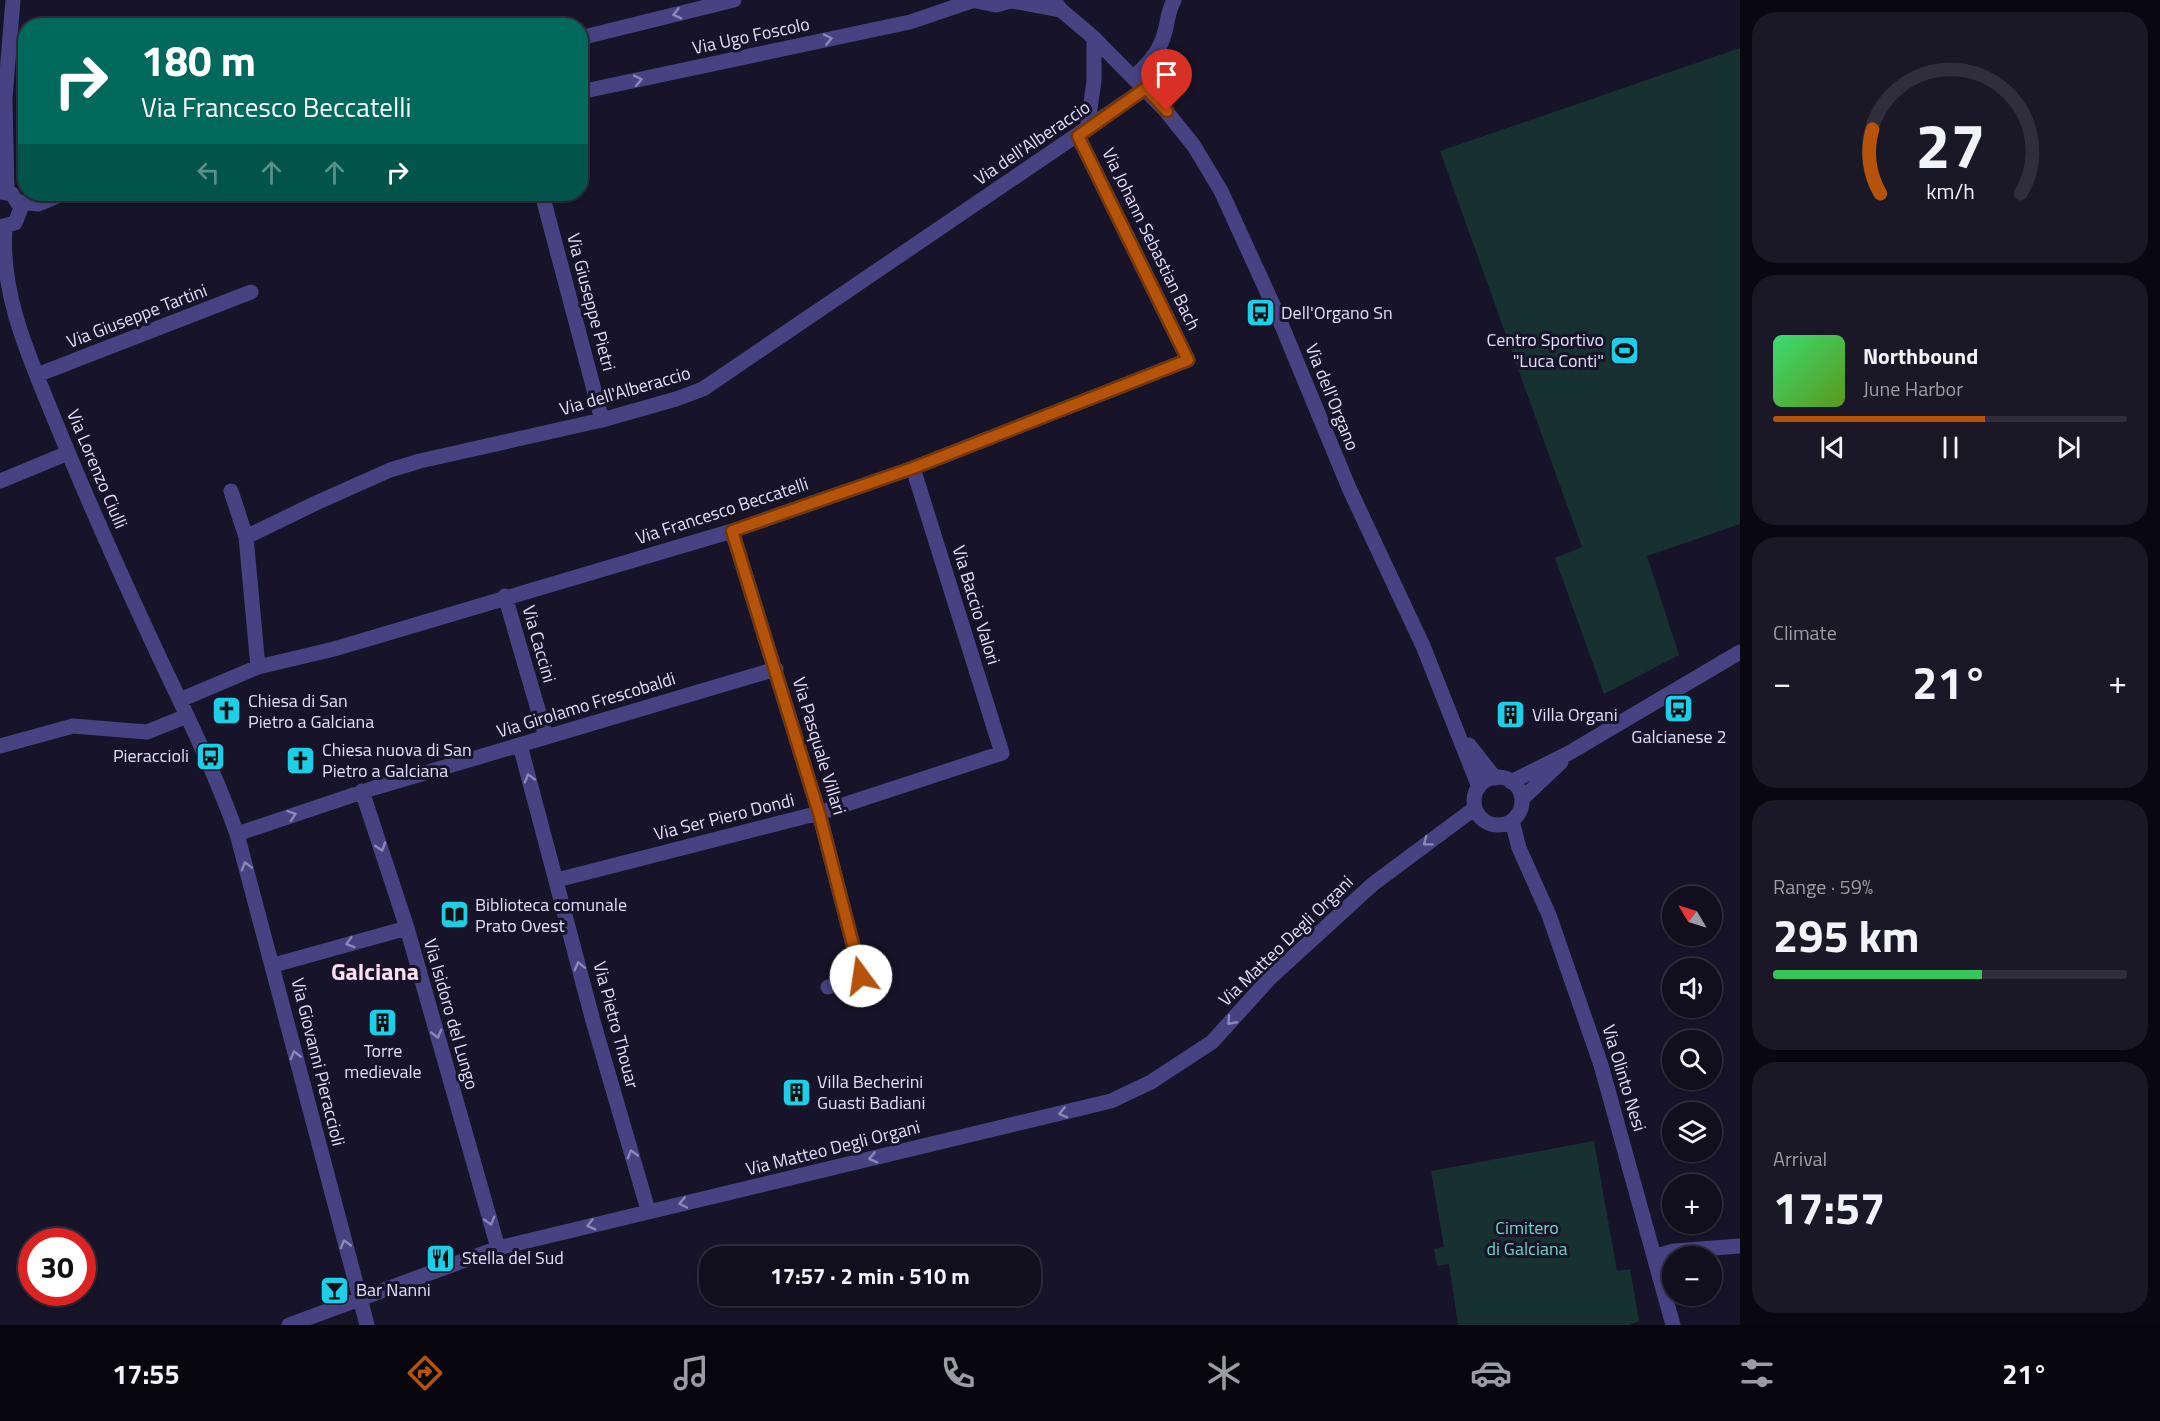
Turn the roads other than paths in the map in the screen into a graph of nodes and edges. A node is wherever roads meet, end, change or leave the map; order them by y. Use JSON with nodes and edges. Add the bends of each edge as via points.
{"nodes":[{"id":1,"x":13,"y":0,"type":"edge"},
{"id":2,"x":734,"y":0,"type":"edge"},
{"id":3,"x":935,"y":0,"type":"edge"},
{"id":4,"x":971,"y":0,"type":"edge"},
{"id":5,"x":1174,"y":0,"type":"edge"},
{"id":6,"x":1013,"y":1,"type":"edge"},
{"id":7,"x":1058,"y":5,"type":"edge"},
{"id":8,"x":928,"y":16,"type":"junction"},
{"id":9,"x":588,"y":36,"type":"edge"},
{"id":10,"x":1094,"y":38,"type":"junction"},
{"id":11,"x":1134,"y":77,"type":"junction"},
{"id":12,"x":1146,"y":88,"type":"junction"},
{"id":13,"x":588,"y":90,"type":"edge"},
{"id":14,"x":1082,"y":133,"type":"junction"},
{"id":15,"x":3,"y":192,"type":"edge"},
{"id":16,"x":18,"y":201,"type":"edge"},
{"id":17,"x":45,"y":201,"type":"edge"},
{"id":18,"x":544,"y":201,"type":"edge"},
{"id":19,"x":20,"y":202,"type":"joint"},
{"id":20,"x":3,"y":227,"type":"edge"},
{"id":21,"x":251,"y":292,"type":"dead end"},
{"id":22,"x":1188,"y":360,"type":"joint"},
{"id":23,"x":36,"y":375,"type":"junction"},
{"id":24,"x":602,"y":420,"type":"junction"},
{"id":25,"x":68,"y":453,"type":"junction"},
{"id":26,"x":913,"y":468,"type":"junction"},
{"id":27,"x":0,"y":482,"type":"edge"},
{"id":28,"x":231,"y":490,"type":"dead end"},
{"id":29,"x":732,"y":531,"type":"junction"},
{"id":30,"x":246,"y":537,"type":"junction"},
{"id":31,"x":505,"y":596,"type":"junction"},
{"id":32,"x":1740,"y":652,"type":"edge"},
{"id":33,"x":258,"y":668,"type":"junction"},
{"id":34,"x":776,"y":669,"type":"junction"},
{"id":35,"x":180,"y":700,"type":"junction"},
{"id":36,"x":187,"y":716,"type":"junction"},
{"id":37,"x":1460,"y":734,"type":"junction"},
{"id":38,"x":546,"y":737,"type":"junction"},
{"id":39,"x":520,"y":745,"type":"junction"},
{"id":40,"x":0,"y":746,"type":"edge"},
{"id":41,"x":1002,"y":753,"type":"joint"},
{"id":42,"x":1569,"y":753,"type":"junction"},
{"id":43,"x":1495,"y":778,"type":"junction"},
{"id":44,"x":1511,"y":782,"type":"junction"},
{"id":45,"x":1479,"y":787,"type":"junction"},
{"id":46,"x":362,"y":791,"type":"junction"},
{"id":47,"x":1522,"y":799,"type":"junction"},
{"id":48,"x":1475,"y":808,"type":"junction"},
{"id":49,"x":819,"y":813,"type":"junction"},
{"id":50,"x":1508,"y":823,"type":"junction"},
{"id":51,"x":237,"y":834,"type":"junction"},
{"id":52,"x":557,"y":880,"type":"junction"},
{"id":53,"x":407,"y":928,"type":"junction"},
{"id":54,"x":274,"y":965,"type":"junction"},
{"id":55,"x":828,"y":987,"type":"dead end"},
{"id":56,"x":648,"y":1210,"type":"junction"},
{"id":57,"x":1740,"y":1246,"type":"edge"},
{"id":58,"x":498,"y":1248,"type":"junction"},
{"id":59,"x":1656,"y":1256,"type":"junction"},
{"id":60,"x":361,"y":1300,"type":"junction"},
{"id":61,"x":289,"y":1325,"type":"edge"},
{"id":62,"x":367,"y":1325,"type":"edge"},
{"id":63,"x":1673,"y":1325,"type":"edge"}],
"edges":[{"from":1,"to":15,"type":"street"},
{"from":2,"to":9,"type":"street","name":"Via Ugo Foscolo","one_way":true},
{"from":3,"to":8,"type":"street"},
{"from":4,"to":6,"type":"street","name":"Via Ugo Foscolo","via":[[988,5]]},
{"from":4,"to":8,"type":"street","name":"Via Ugo Foscolo"},
{"from":5,"to":11,"type":"street","via":[[1166,14],[1164,36],[1156,54]]},
{"from":6,"to":7,"type":"street","name":"Via Ugo Foscolo"},
{"from":7,"to":10,"type":"street","name":"Via Ugo Foscolo"},
{"from":13,"to":8,"type":"street","name":"Via Ugo Foscolo","one_way":true},
{"from":10,"to":11,"type":"street","name":"Via Ugo Foscolo"},
{"from":10,"to":14,"type":"street","via":[[1094,81]]},
{"from":11,"to":12,"type":"street","name":"Via Ugo Foscolo"},
{"from":12,"to":14,"type":"street","name":"Via dell'Alberaccio"},
{"from":12,"to":37,"type":"street","name":"Via dell'Organo","via":[[1194,146],[1221,191]]},
{"from":14,"to":22,"type":"street","name":"Via Johann Sebastian Bach"},
{"from":14,"to":24,"type":"street","name":"Via dell'Alberaccio","via":[[716,381],[691,394]]},
{"from":15,"to":16,"type":"street"},
{"from":17,"to":19,"type":"street"},
{"from":18,"to":24,"type":"street","name":"Via Giuseppe Pietri"},
{"from":19,"to":20,"type":"street","via":[[19,219]]},
{"from":20,"to":23,"type":"street","name":"Via Lorenzo Ciulli","via":[[7,276],[20,333]]},
{"from":21,"to":23,"type":"street","name":"Via Giuseppe Tartini"},
{"from":22,"to":26,"type":"street","name":"Via Francesco Beccatelli"},
{"from":23,"to":25,"type":"street","name":"Via Lorenzo Ciulli"},
{"from":24,"to":30,"type":"street","name":"Via dell'Alberaccio","via":[[390,470]]},
{"from":25,"to":27,"type":"street"},
{"from":25,"to":35,"type":"street","name":"Via Lorenzo Ciulli"},
{"from":26,"to":29,"type":"street","name":"Via Francesco Beccatelli"},
{"from":26,"to":41,"type":"street","name":"Via Baccio Valori"},
{"from":28,"to":30,"type":"street"},
{"from":29,"to":31,"type":"street","name":"Via Francesco Beccatelli"},
{"from":29,"to":34,"type":"street","name":"Via Pasquale Villari"},
{"from":30,"to":33,"type":"street"},
{"from":31,"to":33,"type":"street","name":"Via Francesco Beccatelli","via":[[334,649]]},
{"from":31,"to":38,"type":"street","name":"Via Caccini"},
{"from":32,"to":42,"type":"street"},
{"from":33,"to":35,"type":"street","name":"Via Francesco Beccatelli"},
{"from":34,"to":38,"type":"street","name":"Via Girolamo Frescobaldi"},
{"from":34,"to":49,"type":"street","name":"Via Pasquale Villari"},
{"from":35,"to":36,"type":"street","name":"Via Lorenzo Ciulli"},
{"from":36,"to":40,"type":"street","via":[[147,732],[74,726]]},
{"from":36,"to":51,"type":"street","name":"Via Giovanni Pieraccioli","via":[[218,781]]},
{"from":37,"to":43,"type":"street","name":"Via dell'Organo"},
{"from":37,"to":45,"type":"street","name":"Via dell'Organo"},
{"from":38,"to":39,"type":"street","name":"Via Girolamo Frescobaldi"},
{"from":39,"to":46,"type":"street","name":"Via Girolamo Frescobaldi"},
{"from":52,"to":39,"type":"street","name":"Via Pietro Thouar","one_way":true},
{"from":41,"to":49,"type":"street","name":"Via Ser Piero Dondi"},
{"from":42,"to":44,"type":"street"},
{"from":42,"to":47,"type":"street"},
{"from":43,"to":44,"type":"street"},
{"from":43,"to":45,"type":"street"},
{"from":44,"to":47,"type":"street"},
{"from":45,"to":48,"type":"street","via":[[1474,797]]},
{"from":51,"to":46,"type":"street","name":"Via Girolamo Frescobaldi","one_way":true},
{"from":46,"to":53,"type":"street","name":"Via Isidoro del Lungo","one_way":true},
{"from":47,"to":50,"type":"street","via":[[1519,812]]},
{"from":48,"to":50,"type":"street","via":[[1489,824]]},
{"from":48,"to":56,"type":"street","name":"Via Matteo Degli Organi","one_way":true,"via":[[1373,884],[1270,978],[1212,1042],[1151,1082],[1111,1101]]},
{"from":49,"to":52,"type":"street","name":"Via Ser Piero Dondi"},
{"from":49,"to":55,"type":"street","name":"Via Pasquale Villari","via":[[861,976]]},
{"from":50,"to":59,"type":"street","name":"Via Olinto Nesi","via":[[1549,915],[1601,1065]]},
{"from":54,"to":51,"type":"street","name":"Via Giovanni Pieraccioli","one_way":true},
{"from":56,"to":52,"type":"street","name":"Via Pietro Thouar","one_way":true},
{"from":53,"to":54,"type":"street","one_way":true},
{"from":53,"to":58,"type":"street","name":"Via Isidoro del Lungo","one_way":true},
{"from":60,"to":54,"type":"street","name":"Via Giovanni Pieraccioli","one_way":true},
{"from":56,"to":58,"type":"street","name":"Via Matteo Degli Organi","one_way":true},
{"from":57,"to":59,"type":"street"},
{"from":58,"to":60,"type":"street","name":"Via Matteo Degli Organi"},
{"from":59,"to":63,"type":"street","name":"Via Olinto Nesi"},
{"from":60,"to":61,"type":"street","name":"Via Matteo Degli Organi"},
{"from":60,"to":62,"type":"street","name":"Via Giovanni Pieraccioli"}]}
